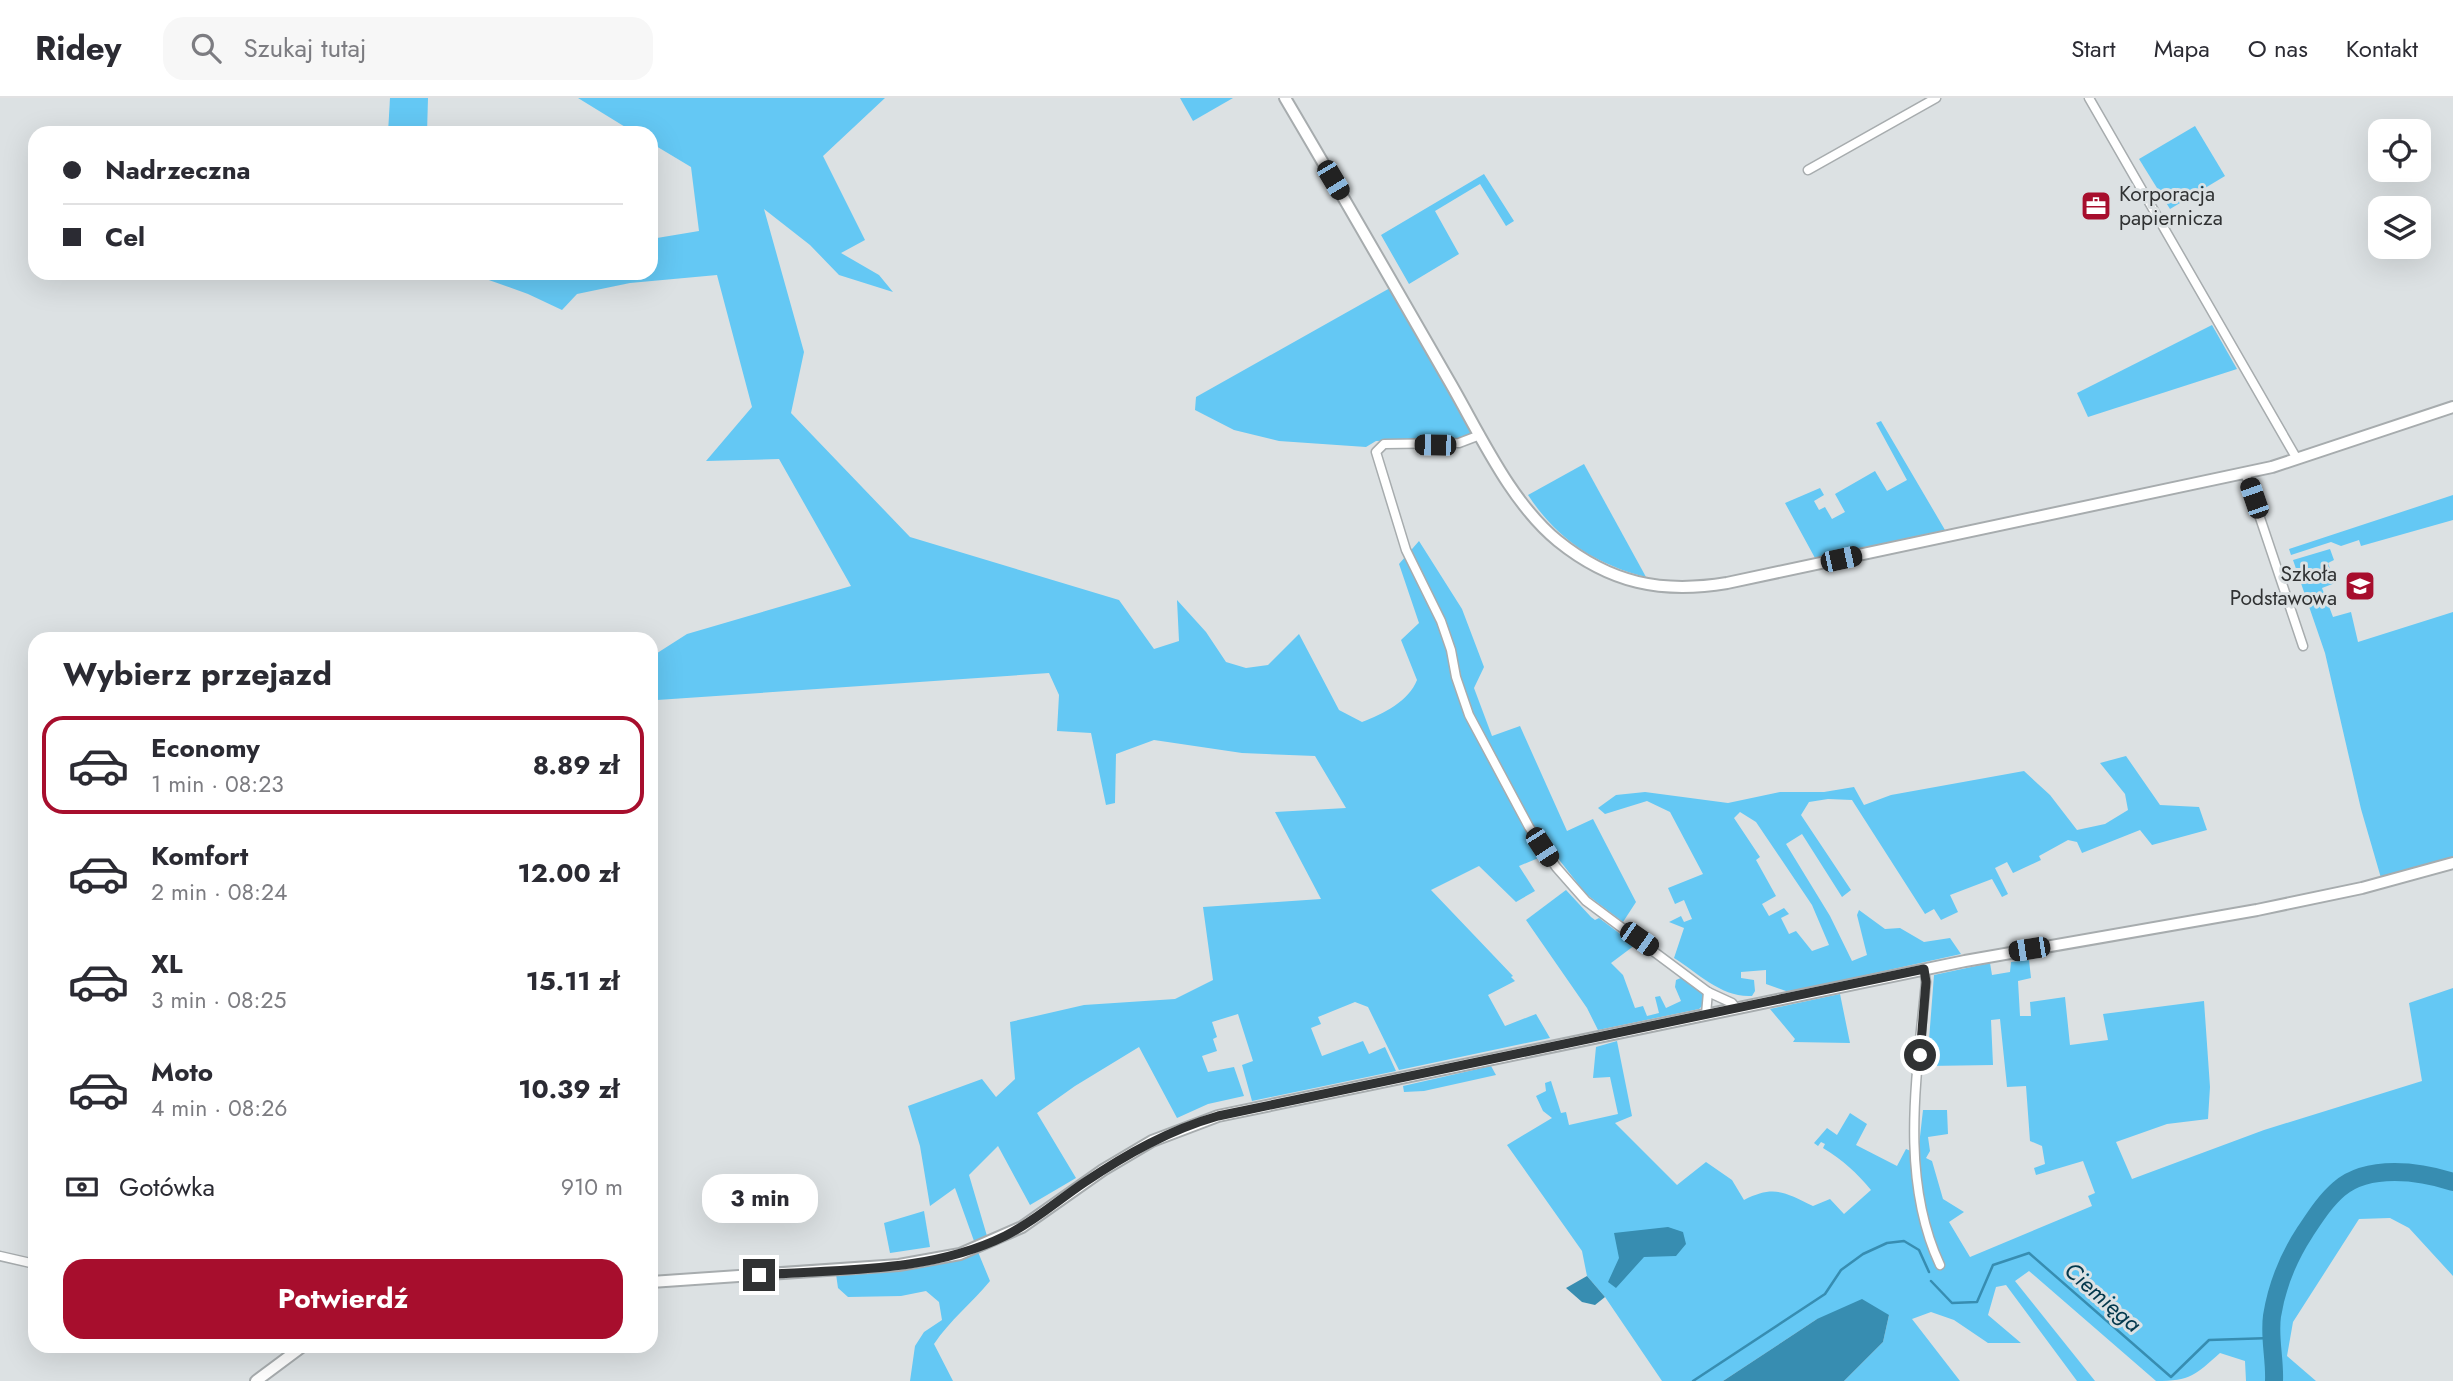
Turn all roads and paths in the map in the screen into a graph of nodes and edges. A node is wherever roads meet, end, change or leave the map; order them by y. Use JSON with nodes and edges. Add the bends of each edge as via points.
{"nodes":[{"id":1,"x":1285,"y":98,"type":"edge"},
{"id":2,"x":1936,"y":98,"type":"edge"},
{"id":3,"x":2089,"y":98,"type":"edge"},
{"id":4,"x":1808,"y":170,"type":"dead end"},
{"id":5,"x":2453,"y":408,"type":"edge"},
{"id":6,"x":1480,"y":435,"type":"junction"},
{"id":7,"x":2297,"y":459,"type":"junction"},
{"id":8,"x":2245,"y":473,"type":"junction"},
{"id":9,"x":2303,"y":646,"type":"dead end"},
{"id":10,"x":2453,"y":863,"type":"edge"},
{"id":11,"x":1924,"y":969,"type":"junction"},
{"id":12,"x":1708,"y":992,"type":"junction"},
{"id":13,"x":1736,"y":1008,"type":"junction"},
{"id":14,"x":1706,"y":1014,"type":"junction"},
{"id":15,"x":0,"y":1256,"type":"edge"},
{"id":16,"x":28,"y":1262,"type":"edge"},
{"id":17,"x":1940,"y":1265,"type":"dead end"},
{"id":18,"x":658,"y":1282,"type":"edge"},
{"id":19,"x":294,"y":1353,"type":"edge"},
{"id":20,"x":256,"y":1381,"type":"edge"}],
"edges":[{"from":1,"to":6,"type":"street"},
{"from":2,"to":4,"type":"street"},
{"from":3,"to":7,"type":"street"},
{"from":5,"to":7,"type":"street"},
{"from":6,"to":8,"type":"street","via":[[1533,518],[1556,540],[1620,577],[1677,589],[1742,580]]},
{"from":6,"to":12,"type":"street","via":[[1459,443],[1384,444],[1377,452],[1406,550],[1441,621],[1468,715],[1529,827],[1563,876],[1599,912]]},
{"from":7,"to":8,"type":"street"},
{"from":8,"to":9,"type":"street"},
{"from":10,"to":11,"type":"street","via":[[2257,910]]},
{"from":11,"to":13,"type":"street"},
{"from":11,"to":17,"type":"street","via":[[1914,1165],[1931,1247]]},
{"from":12,"to":13,"type":"street"},
{"from":12,"to":14,"type":"street"},
{"from":13,"to":14,"type":"street"},
{"from":14,"to":18,"type":"street","via":[[1203,1120],[1143,1145],[1028,1224],[960,1254],[899,1265]]},
{"from":15,"to":16,"type":"street"},
{"from":19,"to":20,"type":"street"}]}
